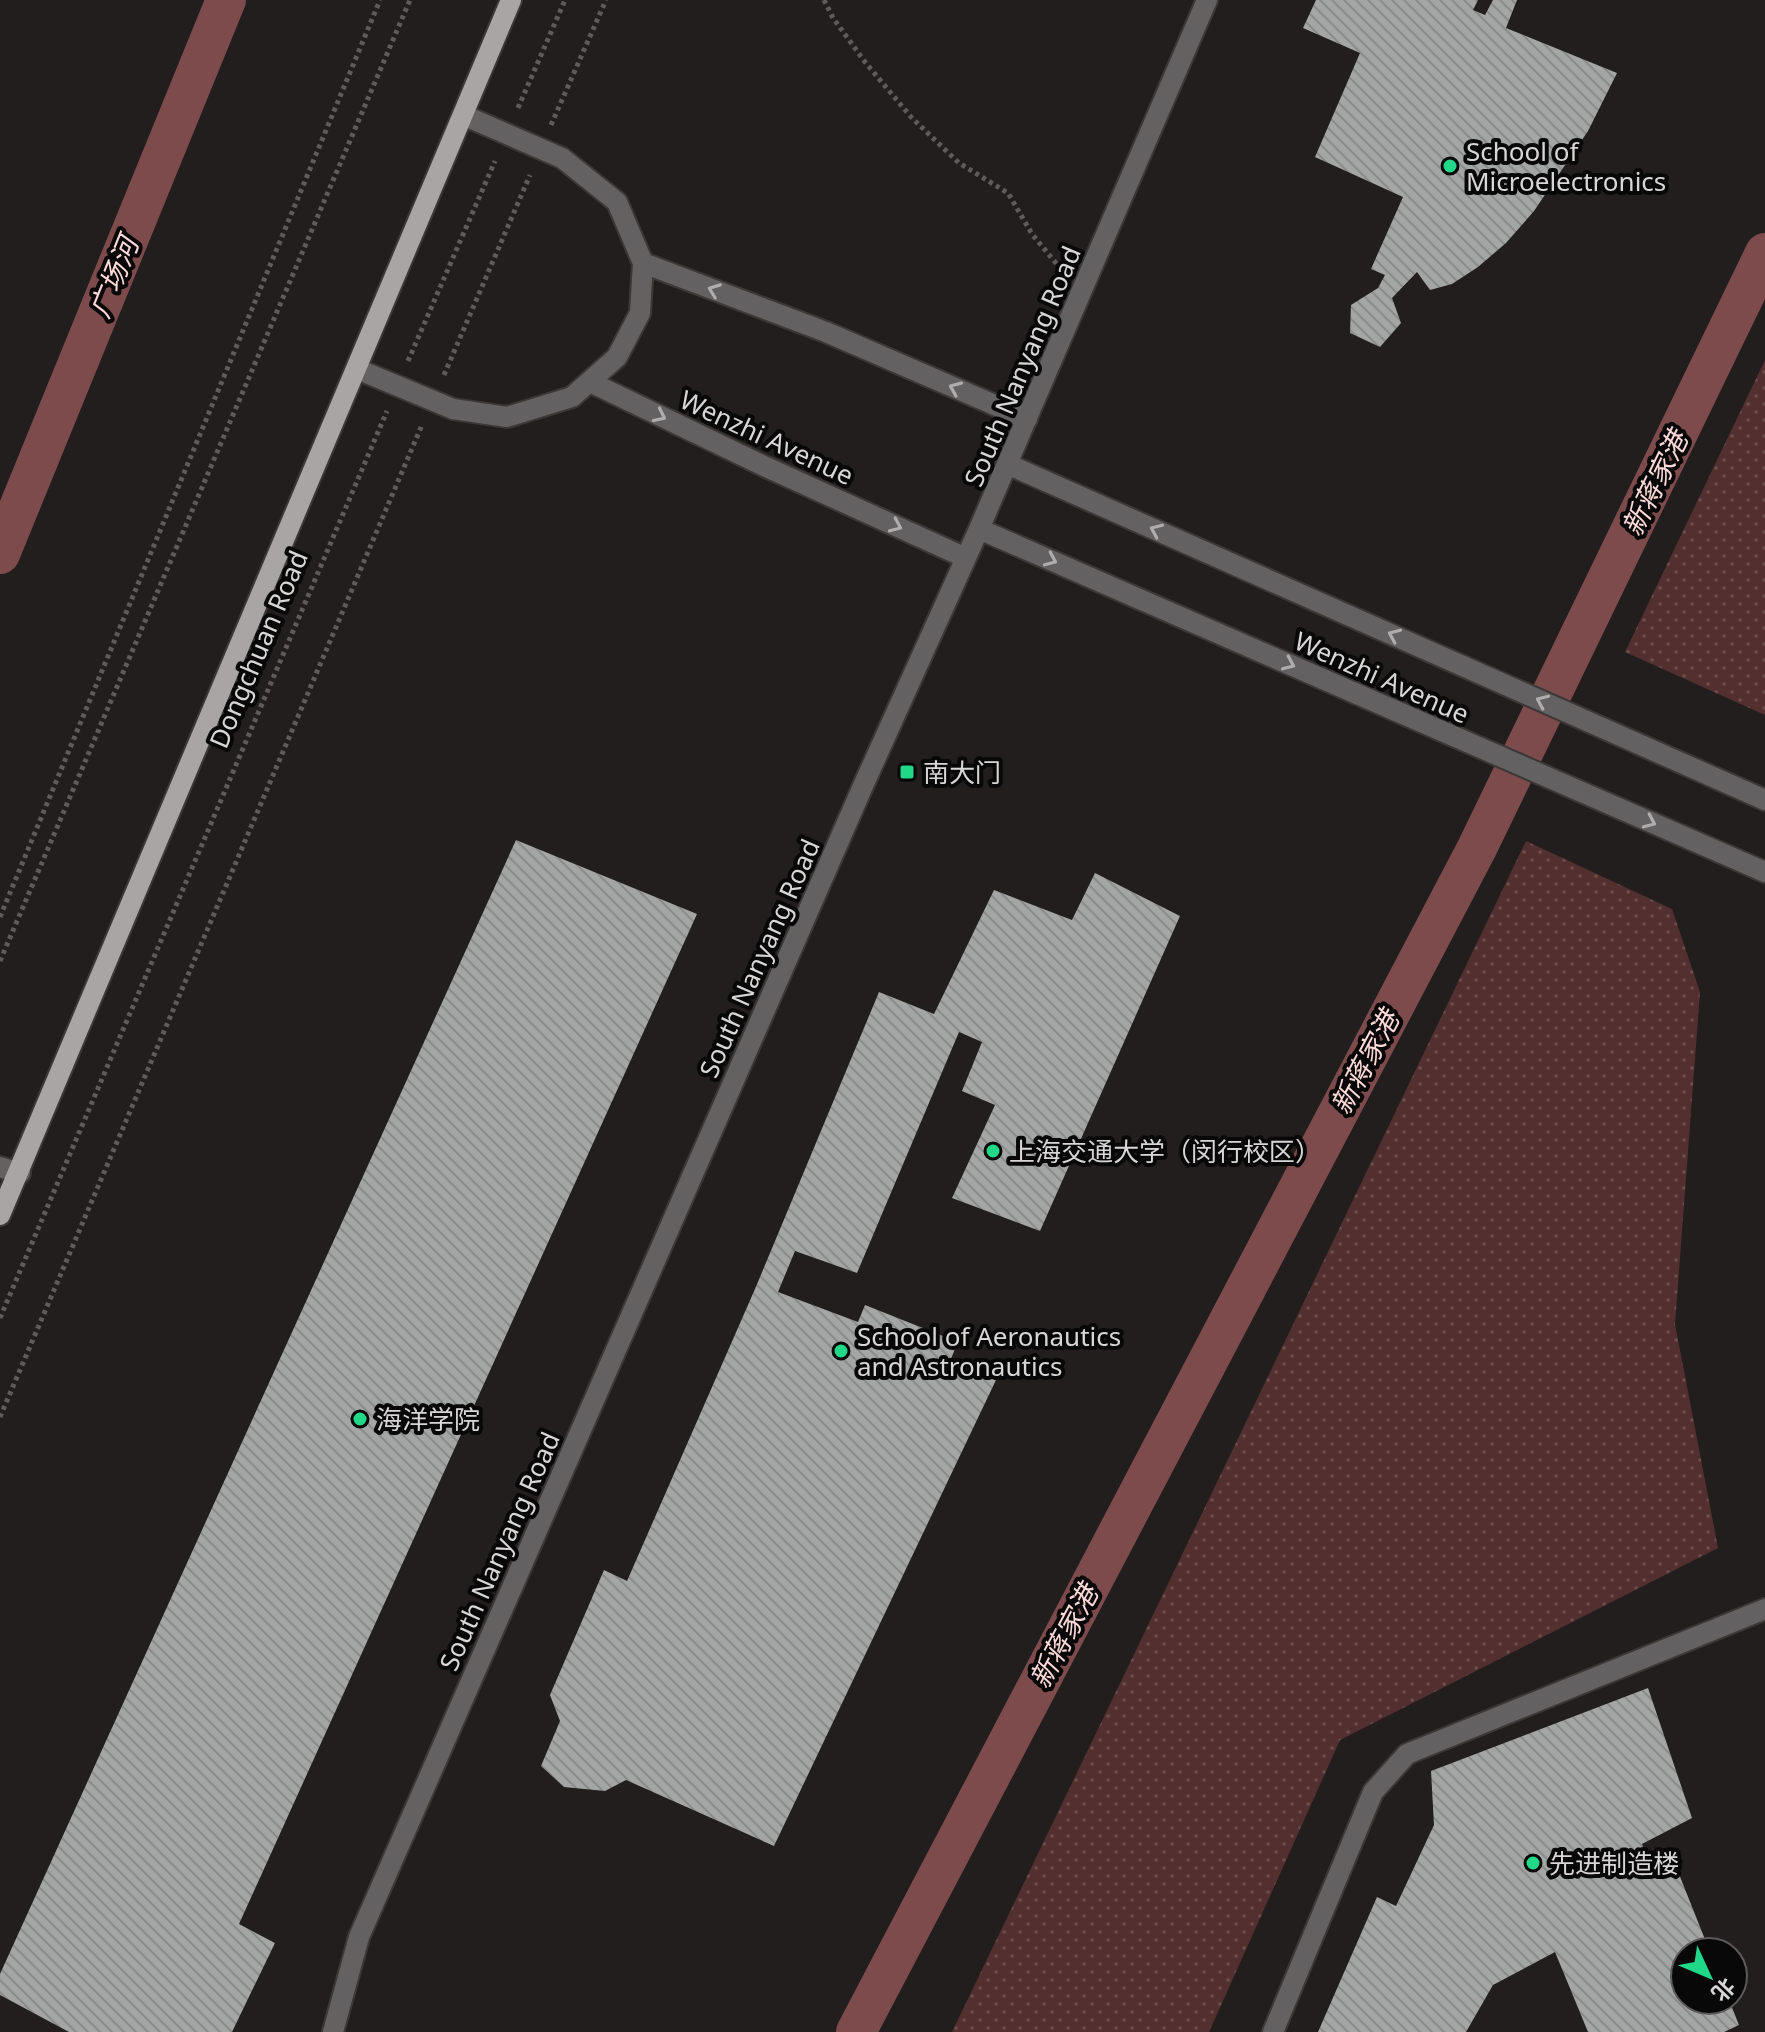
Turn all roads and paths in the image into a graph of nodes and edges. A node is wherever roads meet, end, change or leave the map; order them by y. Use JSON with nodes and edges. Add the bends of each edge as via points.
{"nodes":[{"id":1,"x":380,"y":0,"type":"edge"},
{"id":2,"x":410,"y":0,"type":"edge"},
{"id":3,"x":511,"y":0,"type":"edge"},
{"id":4,"x":565,"y":0,"type":"edge"},
{"id":5,"x":606,"y":0,"type":"edge"},
{"id":6,"x":824,"y":0,"type":"edge"},
{"id":7,"x":1207,"y":0,"type":"edge"},
{"id":8,"x":463,"y":115,"type":"junction"},
{"id":9,"x":507,"y":134,"type":"junction"},
{"id":10,"x":541,"y":149,"type":"junction"},
{"id":11,"x":643,"y":263,"type":"junction"},
{"id":12,"x":1081,"y":293,"type":"junction"},
{"id":13,"x":357,"y":369,"type":"junction"},
{"id":14,"x":590,"y":382,"type":"junction"},
{"id":15,"x":398,"y":386,"type":"junction"},
{"id":16,"x":433,"y":400,"type":"junction"},
{"id":17,"x":1027,"y":419,"type":"junction"},
{"id":18,"x":1007,"y":464,"type":"junction"},
{"id":19,"x":979,"y":529,"type":"junction"},
{"id":20,"x":966,"y":558,"type":"junction"},
{"id":21,"x":1765,"y":800,"type":"edge"},
{"id":22,"x":1765,"y":872,"type":"edge"},
{"id":23,"x":0,"y":917,"type":"edge"},
{"id":24,"x":0,"y":961,"type":"edge"},
{"id":25,"x":10,"y":1170,"type":"edge"},
{"id":26,"x":0,"y":1215,"type":"edge"},
{"id":27,"x":0,"y":1318,"type":"edge"},
{"id":28,"x":0,"y":1417,"type":"edge"},
{"id":29,"x":1765,"y":1609,"type":"edge"},
{"id":30,"x":333,"y":2032,"type":"edge"},
{"id":31,"x":1273,"y":2032,"type":"edge"}],
"edges":[{"from":1,"to":23,"type":"path"},
{"from":2,"to":24,"type":"path"},
{"from":3,"to":8,"type":"main road","name":"Dongchuan Road"},
{"from":4,"to":9,"type":"path","name":"Dongchuan Road"},
{"from":5,"to":10,"type":"path"},
{"from":6,"to":12,"type":"path","via":[[865,62],[911,117],[959,163],[1008,193],[1032,234]]},
{"from":7,"to":12,"type":"street","name":"South Nanyang Road"},
{"from":8,"to":9,"type":"street"},
{"from":8,"to":13,"type":"main road","name":"Dongchuan Road"},
{"from":9,"to":10,"type":"street"},
{"from":9,"to":15,"type":"path","name":"Dongchuan Road"},
{"from":10,"to":11,"type":"street","via":[[562,158],[617,202]]},
{"from":10,"to":16,"type":"path"},
{"from":11,"to":14,"type":"street","via":[[640,313],[617,357]]},
{"from":17,"to":11,"type":"street","one_way":true,"via":[[826,332]]},
{"from":12,"to":17,"type":"street","name":"South Nanyang Road"},
{"from":13,"to":15,"type":"street"},
{"from":13,"to":25,"type":"main road","name":"Dongchuan Road"},
{"from":14,"to":16,"type":"street","via":[[572,397],[507,417],[453,409]]},
{"from":14,"to":20,"type":"street","name":"Wenzhi Avenue","one_way":true},
{"from":15,"to":16,"type":"street"},
{"from":15,"to":27,"type":"path","name":"Dongchuan Road"},
{"from":16,"to":28,"type":"path"},
{"from":17,"to":18,"type":"street","name":"South Nanyang Road"},
{"from":18,"to":19,"type":"street","name":"South Nanyang Road"},
{"from":21,"to":18,"type":"street","name":"Wenzhi Avenue","one_way":true},
{"from":19,"to":20,"type":"street","name":"South Nanyang Road"},
{"from":19,"to":22,"type":"street","name":"Wenzhi Avenue","one_way":true},
{"from":20,"to":30,"type":"street","name":"South Nanyang Road","via":[[359,1937]]},
{"from":25,"to":26,"type":"main road","name":"Dongchuan Road"},
{"from":29,"to":31,"type":"street","via":[[1407,1754],[1373,1792]]}]}
